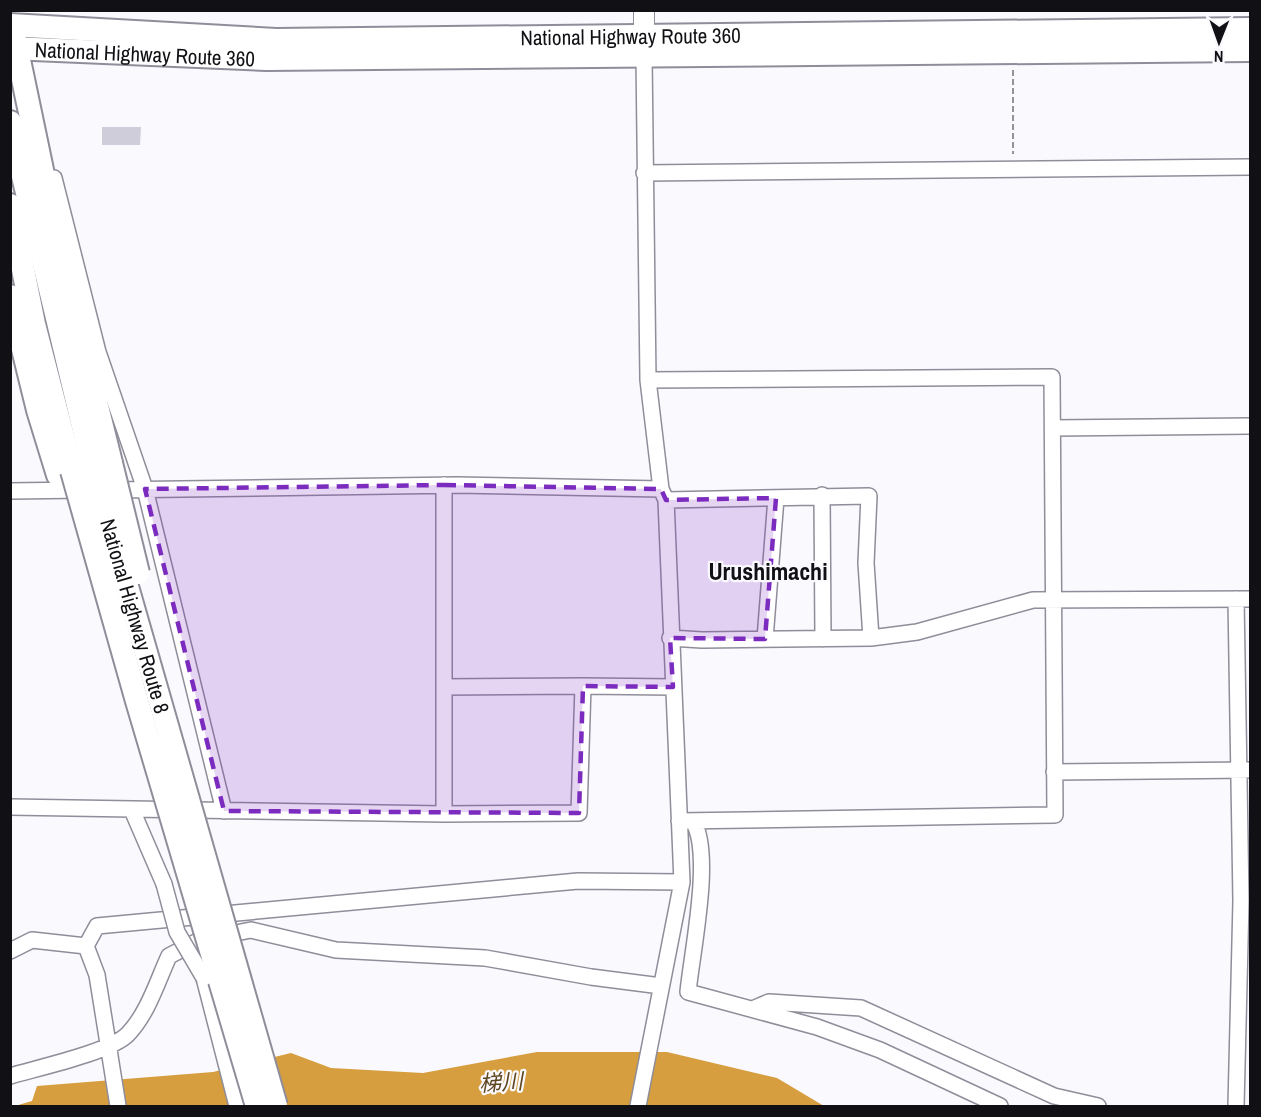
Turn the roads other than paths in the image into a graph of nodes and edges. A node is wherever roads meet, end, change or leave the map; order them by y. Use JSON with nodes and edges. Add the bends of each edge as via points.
{"nodes":[{"id":1,"x":644,"y":10,"type":"edge"},
{"id":2,"x":11,"y":22,"type":"edge"},
{"id":3,"x":1251,"y":29,"type":"edge"},
{"id":4,"x":644,"y":47,"type":"junction"},
{"id":5,"x":14,"y":48,"type":"edge"},
{"id":6,"x":1251,"y":50,"type":"edge"},
{"id":7,"x":10,"y":122,"type":"edge"},
{"id":8,"x":34,"y":141,"type":"junction"},
{"id":9,"x":1251,"y":167,"type":"edge"},
{"id":10,"x":644,"y":174,"type":"junction"},
{"id":11,"x":10,"y":205,"type":"edge"},
{"id":12,"x":10,"y":296,"type":"edge"},
{"id":13,"x":648,"y":380,"type":"junction"},
{"id":14,"x":1251,"y":426,"type":"edge"},
{"id":15,"x":1053,"y":428,"type":"junction"},
{"id":16,"x":84,"y":469,"type":"junction"},
{"id":17,"x":444,"y":485,"type":"junction"},
{"id":18,"x":145,"y":489,"type":"junction"},
{"id":19,"x":10,"y":491,"type":"edge"},
{"id":20,"x":664,"y":495,"type":"junction"},
{"id":21,"x":822,"y":495,"type":"junction"},
{"id":22,"x":776,"y":498,"type":"junction"},
{"id":23,"x":1054,"y":599,"type":"junction"},
{"id":24,"x":1243,"y":599,"type":"edge"},
{"id":25,"x":670,"y":638,"type":"junction"},
{"id":26,"x":871,"y":638,"type":"junction"},
{"id":27,"x":765,"y":639,"type":"junction"},
{"id":28,"x":823,"y":639,"type":"junction"},
{"id":29,"x":584,"y":686,"type":"junction"},
{"id":30,"x":444,"y":687,"type":"junction"},
{"id":31,"x":673,"y":687,"type":"junction"},
{"id":32,"x":146,"y":697,"type":"junction"},
{"id":33,"x":1244,"y":770,"type":"edge"},
{"id":34,"x":1054,"y":772,"type":"junction"},
{"id":35,"x":10,"y":807,"type":"edge"},
{"id":36,"x":132,"y":810,"type":"junction"},
{"id":37,"x":224,"y":811,"type":"junction"},
{"id":38,"x":444,"y":814,"type":"junction"},
{"id":39,"x":686,"y":821,"type":"junction"},
{"id":40,"x":682,"y":882,"type":"junction"},
{"id":41,"x":86,"y":946,"type":"junction"},
{"id":42,"x":10,"y":951,"type":"edge"},
{"id":43,"x":660,"y":991,"type":"junction"},
{"id":44,"x":755,"y":1008,"type":"junction"},
{"id":45,"x":108,"y":1049,"type":"junction"},
{"id":46,"x":10,"y":1076,"type":"edge"},
{"id":47,"x":118,"y":1107,"type":"edge"},
{"id":48,"x":237,"y":1107,"type":"edge"},
{"id":49,"x":257,"y":1107,"type":"edge"},
{"id":50,"x":276,"y":1107,"type":"edge"},
{"id":51,"x":638,"y":1107,"type":"edge"},
{"id":52,"x":1000,"y":1107,"type":"edge"},
{"id":53,"x":1098,"y":1107,"type":"edge"},
{"id":54,"x":1236,"y":1107,"type":"edge"}],
"edges":[{"from":1,"to":4,"type":"main road"},
{"from":2,"to":4,"type":"highway","name":"National Highway Route 360","via":[[276,40]]},
{"from":2,"to":5,"type":"highway"},
{"from":3,"to":4,"type":"highway","name":"National Highway Route 360"},
{"from":4,"to":5,"type":"highway","name":"National Highway Route 360","via":[[266,59]]},
{"from":4,"to":6,"type":"highway","name":"National Highway Route 360"},
{"from":4,"to":10,"type":"street"},
{"from":5,"to":8,"type":"highway"},
{"from":7,"to":16,"type":"highway","name":"National Highway Route 8"},
{"from":8,"to":16,"type":"highway","via":[[60,256]]},
{"from":8,"to":18,"type":"street","via":[[53,174],[98,352]]},
{"from":9,"to":10,"type":"street"},
{"from":10,"to":13,"type":"street"},
{"from":11,"to":16,"type":"highway","name":"National Highway Route 8","via":[[34,324]]},
{"from":12,"to":16,"type":"highway","via":[[38,410]]},
{"from":13,"to":15,"type":"street","via":[[1052,377]]},
{"from":13,"to":20,"type":"street"},
{"from":14,"to":15,"type":"street"},
{"from":15,"to":23,"type":"street"},
{"from":16,"to":32,"type":"highway","name":"National Highway Route 8","bridge":true},
{"from":16,"to":32,"type":"highway","bridge":true,"via":[[156,648]]},
{"from":17,"to":18,"type":"street"},
{"from":17,"to":20,"type":"street"},
{"from":17,"to":30,"type":"street"},
{"from":18,"to":19,"type":"street"},
{"from":18,"to":37,"type":"street"},
{"from":20,"to":22,"type":"street"},
{"from":20,"to":25,"type":"street"},
{"from":21,"to":22,"type":"street"},
{"from":21,"to":26,"type":"street","via":[[868,496],[866,563]]},
{"from":21,"to":28,"type":"street"},
{"from":22,"to":27,"type":"street"},
{"from":23,"to":24,"type":"street"},
{"from":23,"to":26,"type":"street","via":[[1033,600],[917,633]]},
{"from":23,"to":34,"type":"street"},
{"from":24,"to":33,"type":"street"},
{"from":25,"to":27,"type":"street"},
{"from":25,"to":31,"type":"street"},
{"from":26,"to":28,"type":"street"},
{"from":27,"to":28,"type":"street"},
{"from":29,"to":30,"type":"street"},
{"from":29,"to":31,"type":"street"},
{"from":29,"to":38,"type":"street","via":[[579,813]]},
{"from":30,"to":38,"type":"street"},
{"from":31,"to":39,"type":"street"},
{"from":32,"to":49,"type":"highway","name":"National Highway Route 8","bridge":true},
{"from":32,"to":50,"type":"highway","name":"National Highway Route 8","bridge":true},
{"from":33,"to":34,"type":"street"},
{"from":33,"to":54,"type":"street"},
{"from":34,"to":39,"type":"street","via":[[1055,815]]},
{"from":35,"to":36,"type":"street"},
{"from":36,"to":37,"type":"street"},
{"from":36,"to":48,"type":"street","bridge":true,"via":[[164,884],[177,932],[204,978]]},
{"from":37,"to":38,"type":"street"},
{"from":39,"to":40,"type":"street"},
{"from":39,"to":44,"type":"street","via":[[699,831],[703,863],[688,992]]},
{"from":40,"to":41,"type":"street","via":[[579,881],[97,926]]},
{"from":40,"to":43,"type":"street"},
{"from":41,"to":42,"type":"street","via":[[32,940]]},
{"from":41,"to":45,"type":"street","via":[[97,975]]},
{"from":43,"to":45,"type":"street","via":[[485,958],[336,950],[251,930],[200,940],[168,956],[146,1010],[127,1036]]},
{"from":43,"to":51,"type":"street"},
{"from":44,"to":52,"type":"street","via":[[880,1050]]},
{"from":44,"to":53,"type":"street","via":[[769,1002],[861,1008],[1054,1096]]},
{"from":45,"to":46,"type":"street"},
{"from":45,"to":47,"type":"street"}]}
